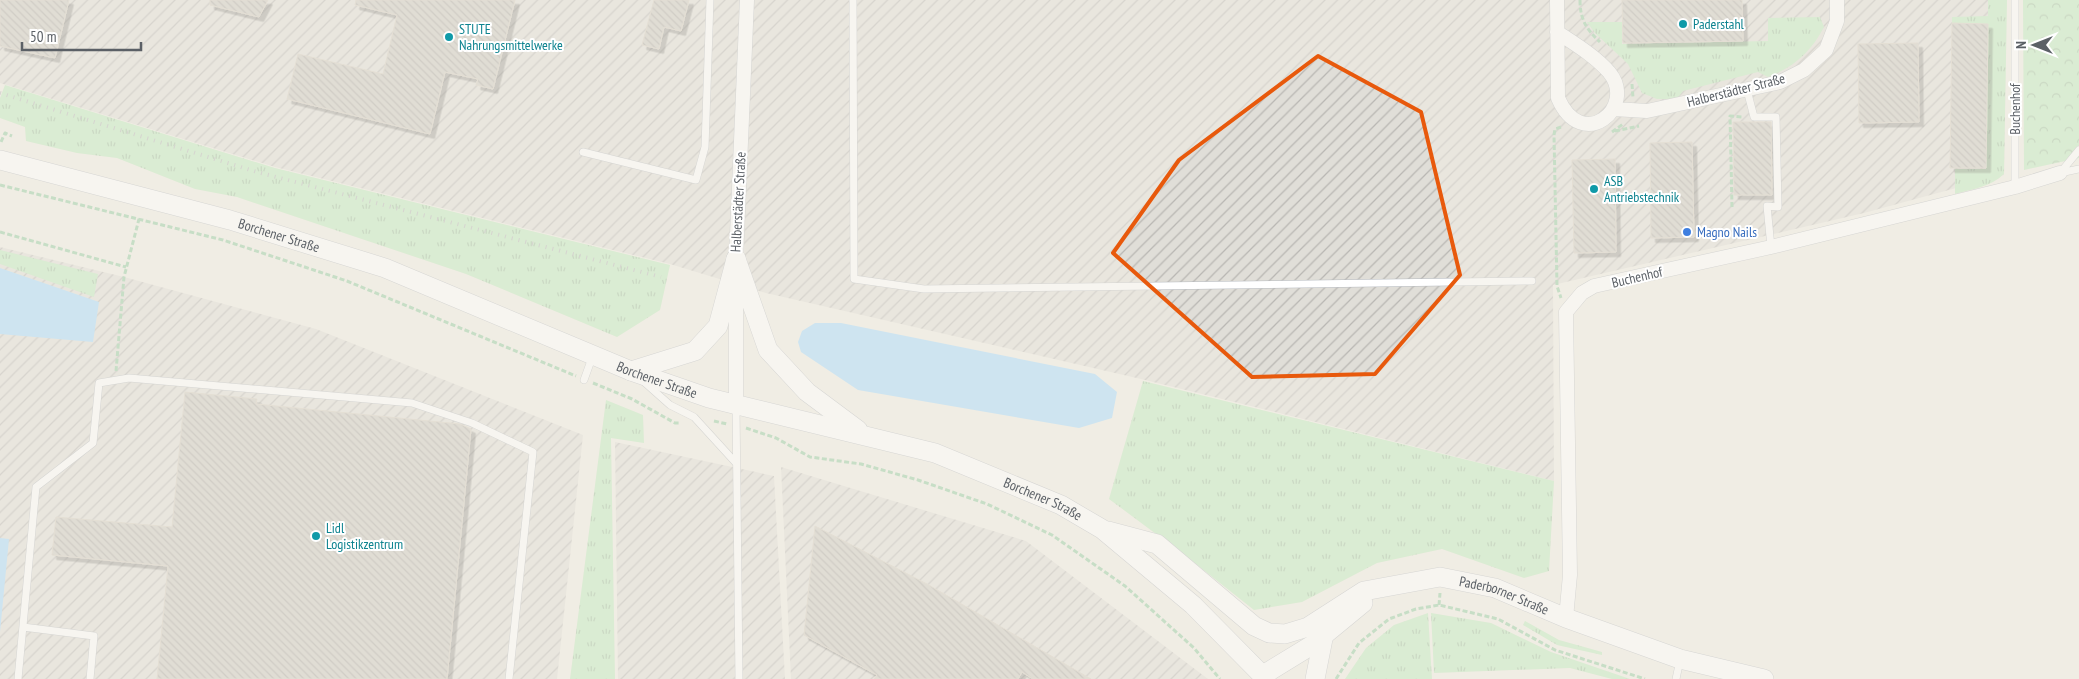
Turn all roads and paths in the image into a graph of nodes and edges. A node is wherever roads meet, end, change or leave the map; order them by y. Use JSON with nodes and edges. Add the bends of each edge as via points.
{"nodes":[{"id":1,"x":710,"y":0,"type":"edge"},
{"id":2,"x":747,"y":0,"type":"edge"},
{"id":3,"x":853,"y":0,"type":"edge"},
{"id":4,"x":1557,"y":0,"type":"edge"},
{"id":5,"x":1837,"y":0,"type":"edge"},
{"id":6,"x":2014,"y":0,"type":"edge"},
{"id":7,"x":1557,"y":32,"type":"junction"},
{"id":8,"x":1746,"y":90,"type":"junction"},
{"id":9,"x":1614,"y":110,"type":"junction"},
{"id":10,"x":1754,"y":117,"type":"junction"},
{"id":11,"x":1554,"y":135,"type":"dead end"},
{"id":12,"x":12,"y":136,"type":"dead end"},
{"id":13,"x":2079,"y":150,"type":"edge"},
{"id":14,"x":0,"y":151,"type":"edge"},
{"id":15,"x":583,"y":152,"type":"dead end"},
{"id":16,"x":2079,"y":169,"type":"edge"},
{"id":17,"x":2060,"y":173,"type":"junction"},
{"id":18,"x":0,"y":185,"type":"edge"},
{"id":19,"x":2015,"y":187,"type":"junction"},
{"id":20,"x":1732,"y":207,"type":"dead end"},
{"id":21,"x":139,"y":219,"type":"junction"},
{"id":22,"x":0,"y":232,"type":"edge"},
{"id":23,"x":1771,"y":247,"type":"junction"},
{"id":24,"x":736,"y":259,"type":"junction"},
{"id":25,"x":126,"y":267,"type":"junction"},
{"id":26,"x":1532,"y":281,"type":"dead end"},
{"id":27,"x":1566,"y":312,"type":"junction"},
{"id":28,"x":593,"y":355,"type":"junction"},
{"id":29,"x":631,"y":371,"type":"junction"},
{"id":30,"x":116,"y":380,"type":"junction"},
{"id":31,"x":584,"y":380,"type":"junction"},
{"id":32,"x":736,"y":405,"type":"junction"},
{"id":33,"x":698,"y":421,"type":"junction"},
{"id":34,"x":736,"y":425,"type":"junction"},
{"id":35,"x":865,"y":435,"type":"junction"},
{"id":36,"x":736,"y":463,"type":"junction"},
{"id":37,"x":1102,"y":529,"type":"junction"},
{"id":38,"x":1386,"y":587,"type":"junction"},
{"id":39,"x":1566,"y":618,"type":"junction"},
{"id":40,"x":23,"y":627,"type":"junction"},
{"id":41,"x":1324,"y":634,"type":"junction"},
{"id":42,"x":1680,"y":659,"type":"junction"},
{"id":43,"x":1263,"y":678,"type":"edge"},
{"id":44,"x":18,"y":679,"type":"edge"},
{"id":45,"x":90,"y":679,"type":"edge"},
{"id":46,"x":509,"y":679,"type":"edge"},
{"id":47,"x":739,"y":679,"type":"edge"},
{"id":48,"x":1220,"y":679,"type":"edge"},
{"id":49,"x":1315,"y":679,"type":"edge"},
{"id":50,"x":1336,"y":679,"type":"edge"},
{"id":51,"x":1645,"y":679,"type":"edge"},
{"id":52,"x":1676,"y":679,"type":"edge"},
{"id":53,"x":1764,"y":679,"type":"edge"}],
"edges":[{"from":1,"to":15,"type":"lane","via":[[705,146],[696,180]]},
{"from":2,"to":24,"type":"street","name":"Halberstädter Straße"},
{"from":3,"to":26,"type":"lane","via":[[854,279],[924,289]]},
{"from":4,"to":7,"type":"street"},
{"from":5,"to":8,"type":"street","name":"Halberstädter Straße","via":[[1837,21],[1832,37],[1826,50],[1810,66],[1780,82]]},
{"from":6,"to":19,"type":"lane","name":"Buchenhof"},
{"from":7,"to":9,"type":"street","via":[[1587,52],[1610,73],[1616,93]]},
{"from":7,"to":9,"type":"street","via":[[1556,83],[1562,108],[1575,120],[1589,123],[1605,119]]},
{"from":8,"to":9,"type":"street","name":"Halberstädter Straße","via":[[1647,111]]},
{"from":8,"to":10,"type":"lane"},
{"from":10,"to":20,"type":"path","via":[[1730,116]]},
{"from":10,"to":23,"type":"lane","via":[[1776,117],[1778,207],[1767,206]]},
{"from":11,"to":27,"type":"path","via":[[1558,286]]},
{"from":12,"to":14,"type":"path","via":[[5,133]]},
{"from":13,"to":17,"type":"lane"},
{"from":14,"to":28,"type":"main road","name":"Borchener Straße","via":[[385,268]]},
{"from":16,"to":17,"type":"lane"},
{"from":17,"to":19,"type":"street","name":"Buchenhof"},
{"from":18,"to":21,"type":"path"},
{"from":19,"to":23,"type":"street","name":"Buchenhof"},
{"from":21,"to":25,"type":"path"},
{"from":21,"to":31,"type":"path","via":[[223,240],[347,281]]},
{"from":22,"to":25,"type":"path"},
{"from":23,"to":27,"type":"street","name":"Buchenhof","via":[[1594,286],[1582,293]]},
{"from":24,"to":29,"type":"main road","via":[[718,326],[695,351]]},
{"from":24,"to":32,"type":"street","name":"Halberstädter Straße"},
{"from":24,"to":35,"type":"main road","via":[[768,350],[807,392]]},
{"from":25,"to":30,"type":"path"},
{"from":27,"to":39,"type":"street","via":[[1570,575]]},
{"from":28,"to":29,"type":"main road","name":"Borchener Straße"},
{"from":28,"to":31,"type":"lane"},
{"from":29,"to":32,"type":"main road","name":"Borchener Straße"},
{"from":29,"to":33,"type":"lane","via":[[670,405]]},
{"from":30,"to":40,"type":"lane","via":[[99,383],[93,443],[36,487]]},
{"from":30,"to":46,"type":"lane","via":[[129,378],[412,403],[472,423],[533,452]]},
{"from":31,"to":33,"type":"path","via":[[632,399],[674,423]]},
{"from":32,"to":34,"type":"lane"},
{"from":32,"to":35,"type":"main road","name":"Borchener Straße"},
{"from":33,"to":34,"type":"path"},
{"from":33,"to":36,"type":"lane"},
{"from":34,"to":36,"type":"lane"},
{"from":34,"to":48,"type":"path","via":[[776,438],[810,457],[861,464],[987,504],[1052,535],[1125,586],[1194,648]]},
{"from":35,"to":37,"type":"main road","name":"Borchener Straße","via":[[935,453],[1060,505]]},
{"from":36,"to":47,"type":"lane"},
{"from":37,"to":38,"type":"main road","via":[[1157,544],[1254,626],[1269,633],[1285,634],[1308,627],[1364,591]]},
{"from":37,"to":43,"type":"main road","name":"Borchener Straße","via":[[1193,605]]},
{"from":38,"to":39,"type":"main road","name":"Paderborner Straße","via":[[1440,577],[1495,588]]},
{"from":38,"to":41,"type":"main road","name":"Paderborner Straße"},
{"from":39,"to":42,"type":"main road","name":"Paderborner Straße"},
{"from":40,"to":44,"type":"lane"},
{"from":40,"to":45,"type":"lane","via":[[94,636]]},
{"from":41,"to":43,"type":"main road","name":"Paderborner Straße"},
{"from":41,"to":49,"type":"main road"},
{"from":42,"to":52,"type":"lane"},
{"from":42,"to":53,"type":"main road","name":"Paderborner Straße"},
{"from":50,"to":51,"type":"path","via":[[1359,643],[1389,619],[1439,605],[1498,619],[1555,650]]}]}
